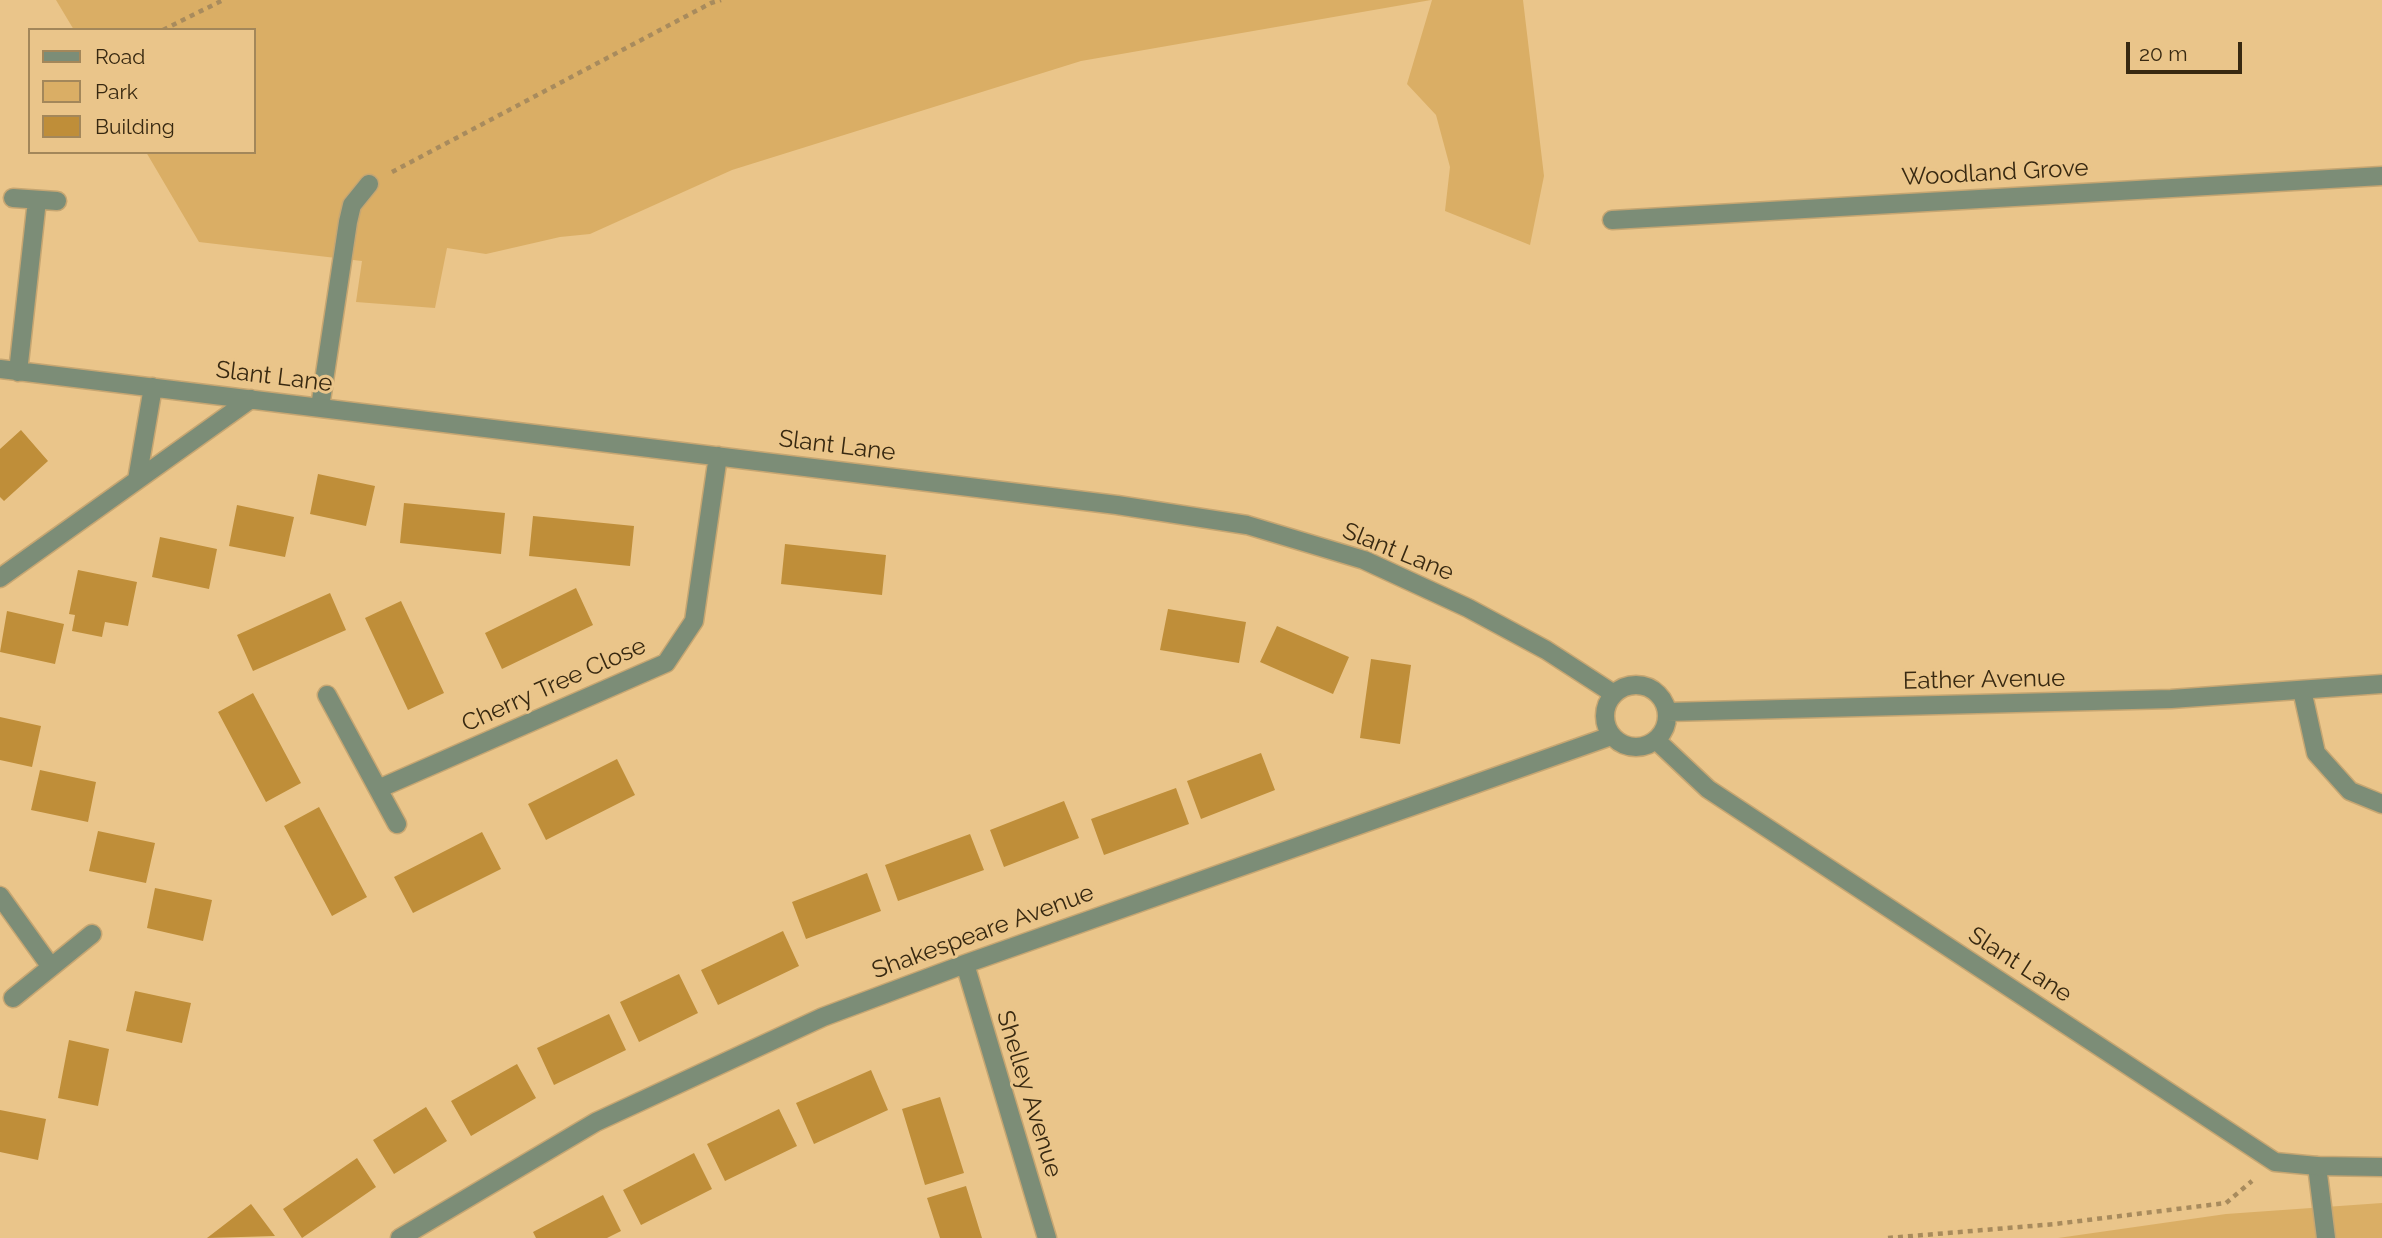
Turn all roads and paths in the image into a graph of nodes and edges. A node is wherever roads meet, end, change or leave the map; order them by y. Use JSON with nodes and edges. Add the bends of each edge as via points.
{"nodes":[{"id":1,"x":223,"y":0,"type":"edge"},
{"id":2,"x":721,"y":0,"type":"edge"},
{"id":3,"x":710,"y":1,"type":"edge"},
{"id":4,"x":167,"y":28,"type":"edge"},
{"id":5,"x":2382,"y":176,"type":"edge"},
{"id":6,"x":369,"y":184,"type":"joint"},
{"id":7,"x":13,"y":198,"type":"dead end"},
{"id":8,"x":37,"y":200,"type":"junction"},
{"id":9,"x":57,"y":201,"type":"dead end"},
{"id":10,"x":1612,"y":220,"type":"dead end"},
{"id":11,"x":9,"y":370,"type":"edge"},
{"id":12,"x":153,"y":387,"type":"junction"},
{"id":13,"x":251,"y":398,"type":"junction"},
{"id":14,"x":320,"y":407,"type":"junction"},
{"id":15,"x":718,"y":456,"type":"junction"},
{"id":16,"x":136,"y":480,"type":"junction"},
{"id":17,"x":0,"y":578,"type":"edge"},
{"id":18,"x":2382,"y":684,"type":"edge"},
{"id":19,"x":2302,"y":690,"type":"junction"},
{"id":20,"x":1614,"y":694,"type":"junction"},
{"id":21,"x":327,"y":695,"type":"dead end"},
{"id":22,"x":1667,"y":712,"type":"junction"},
{"id":23,"x":1611,"y":736,"type":"junction"},
{"id":24,"x":1656,"y":740,"type":"junction"},
{"id":25,"x":378,"y":789,"type":"junction"},
{"id":26,"x":2382,"y":804,"type":"edge"},
{"id":27,"x":397,"y":824,"type":"dead end"},
{"id":28,"x":0,"y":895,"type":"edge"},
{"id":29,"x":92,"y":934,"type":"dead end"},
{"id":30,"x":965,"y":964,"type":"junction"},
{"id":31,"x":51,"y":967,"type":"junction"},
{"id":32,"x":13,"y":998,"type":"dead end"},
{"id":33,"x":2275,"y":1162,"type":"junction"},
{"id":34,"x":2317,"y":1166,"type":"junction"},
{"id":35,"x":2382,"y":1167,"type":"edge"},
{"id":36,"x":400,"y":1238,"type":"edge"},
{"id":37,"x":1047,"y":1238,"type":"edge"},
{"id":38,"x":1888,"y":1238,"type":"edge"},
{"id":39,"x":2326,"y":1238,"type":"edge"}],
"edges":[{"from":1,"to":4,"type":"path"},
{"from":2,"to":3,"type":"path"},
{"from":3,"to":6,"type":"path"},
{"from":5,"to":10,"type":"street","name":"Woodland Grove"},
{"from":6,"to":14,"type":"street","via":[[352,205],[348,222]]},
{"from":7,"to":8,"type":"street"},
{"from":8,"to":9,"type":"street"},
{"from":8,"to":11,"type":"street","name":"Slant Lane"},
{"from":11,"to":12,"type":"street","name":"Slant Lane"},
{"from":12,"to":13,"type":"street","name":"Slant Lane"},
{"from":12,"to":16,"type":"street"},
{"from":13,"to":14,"type":"street","name":"Slant Lane"},
{"from":13,"to":16,"type":"street"},
{"from":14,"to":15,"type":"street","name":"Slant Lane"},
{"from":15,"to":20,"type":"street","name":"Slant Lane","via":[[1247,525],[1364,560],[1456,602],[1546,650]]},
{"from":15,"to":25,"type":"street","name":"Cherry Tree Close","via":[[694,621],[666,663]]},
{"from":16,"to":17,"type":"street"},
{"from":18,"to":19,"type":"street","name":"Eather Avenue"},
{"from":19,"to":22,"type":"street","name":"Eather Avenue","via":[[2171,699]]},
{"from":19,"to":26,"type":"street","via":[[2316,752],[2350,791]]},
{"from":20,"to":22,"type":"street","via":[[1632,685],[1643,686],[1661,697]]},
{"from":20,"to":23,"type":"street","via":[[1605,715]]},
{"from":21,"to":25,"type":"street"},
{"from":22,"to":24,"type":"street","via":[[1667,722]]},
{"from":23,"to":24,"type":"street","via":[[1637,747]]},
{"from":23,"to":30,"type":"street","name":"Shakespeare Avenue"},
{"from":24,"to":33,"type":"street","name":"Slant Lane","via":[[1708,789]]},
{"from":25,"to":27,"type":"street"},
{"from":28,"to":31,"type":"street"},
{"from":29,"to":31,"type":"street"},
{"from":30,"to":36,"type":"street","name":"Shakespeare Avenue","via":[[824,1017],[596,1122]]},
{"from":30,"to":37,"type":"street","name":"Shelley Avenue"},
{"from":31,"to":32,"type":"street"},
{"from":33,"to":34,"type":"street","name":"Slant Lane"},
{"from":33,"to":38,"type":"path","via":[[2226,1203]]},
{"from":34,"to":35,"type":"street","name":"Slant Lane"},
{"from":34,"to":39,"type":"street"}]}
